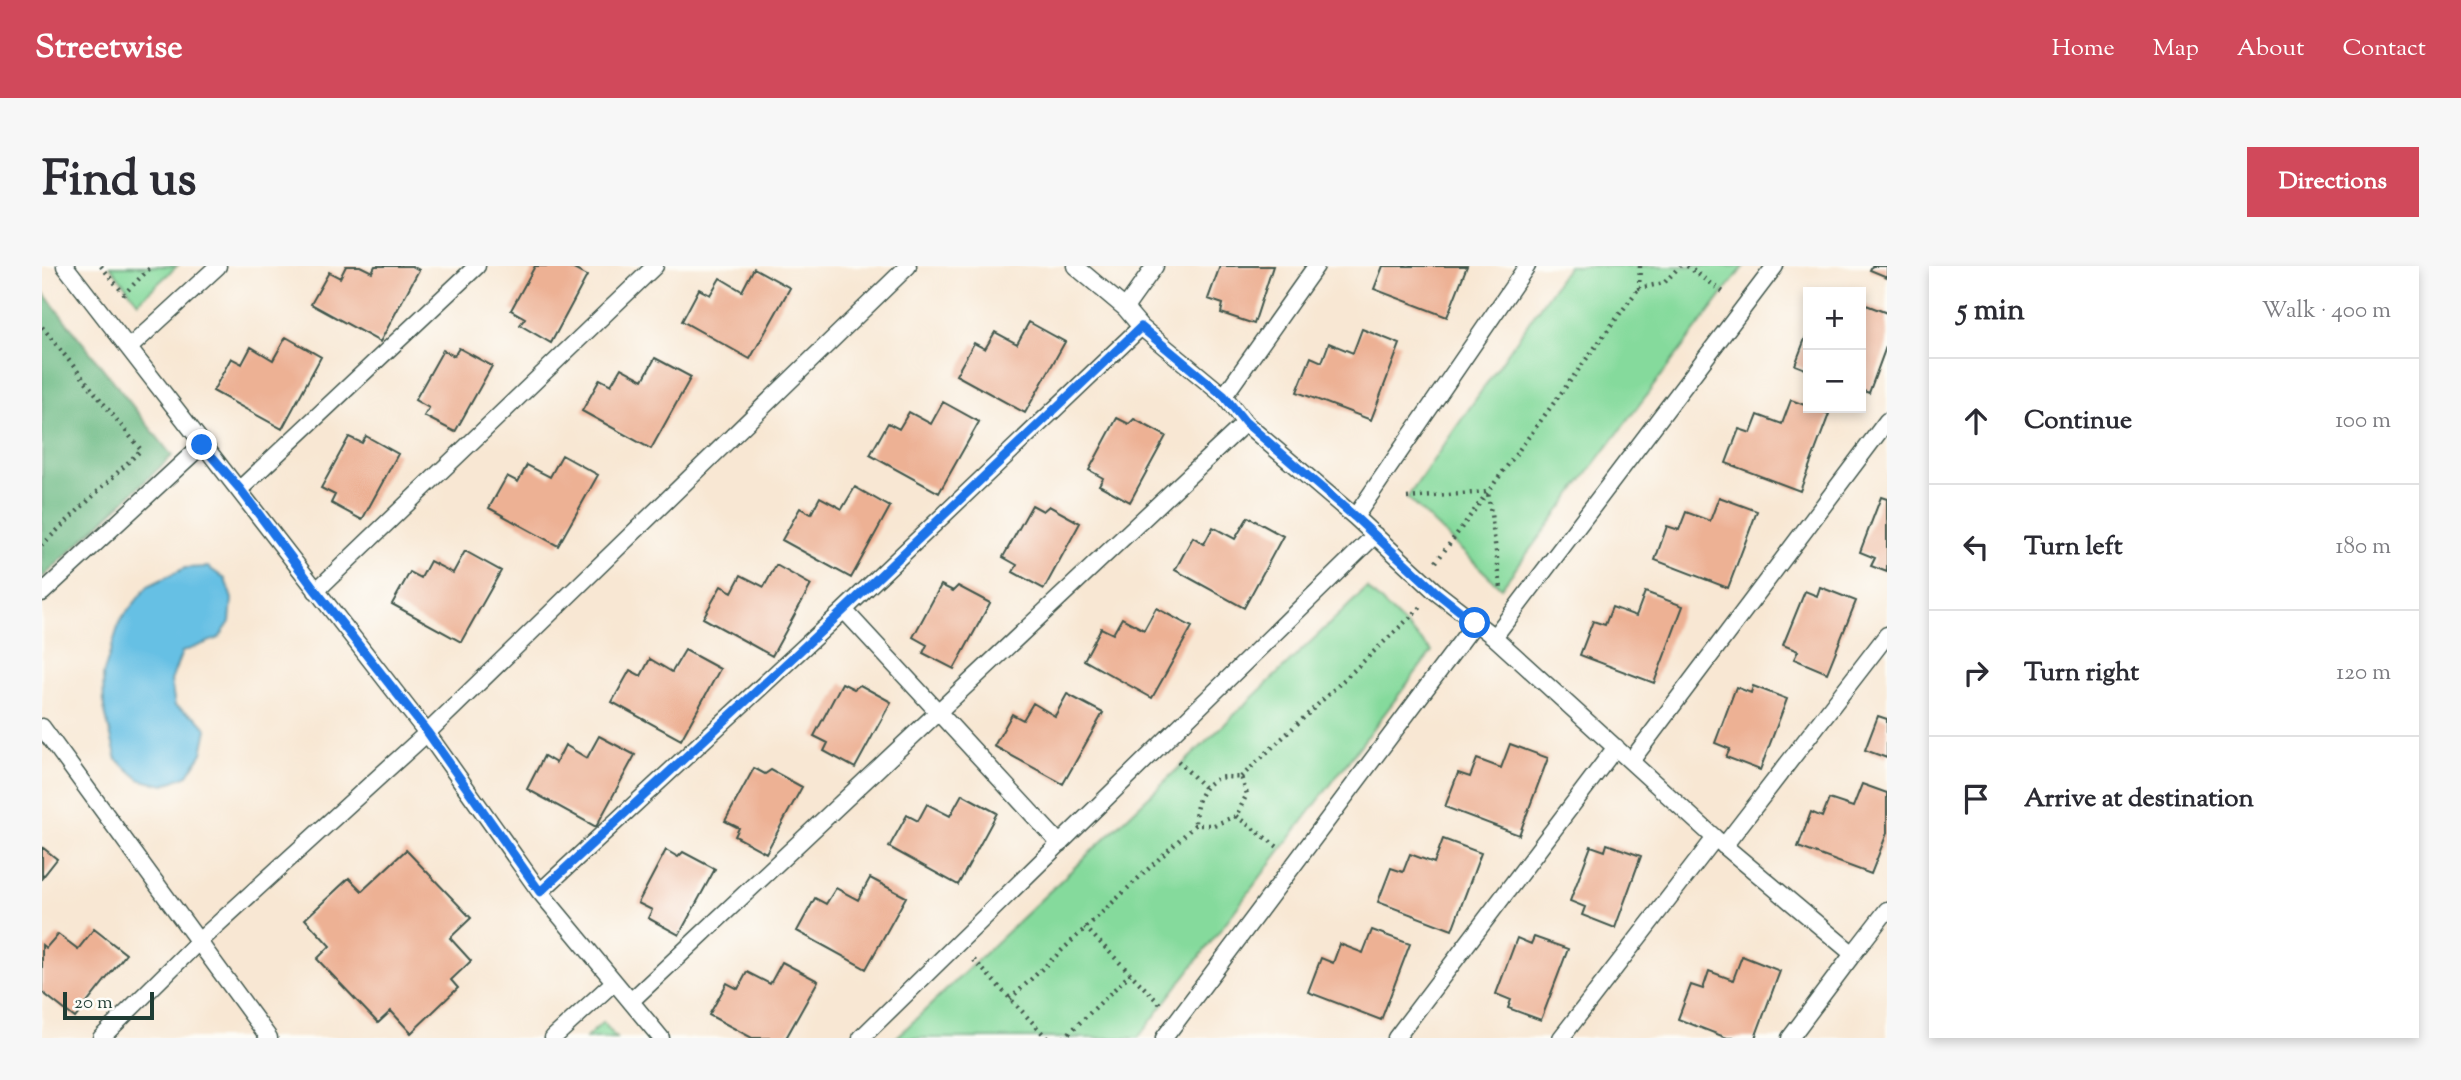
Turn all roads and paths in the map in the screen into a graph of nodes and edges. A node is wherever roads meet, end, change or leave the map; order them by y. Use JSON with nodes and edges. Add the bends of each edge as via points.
{"nodes":[{"id":1,"x":65,"y":266,"type":"edge"},
{"id":2,"x":101,"y":266,"type":"edge"},
{"id":3,"x":152,"y":266,"type":"edge"},
{"id":4,"x":218,"y":266,"type":"edge"},
{"id":5,"x":477,"y":266,"type":"edge"},
{"id":6,"x":655,"y":266,"type":"edge"},
{"id":7,"x":908,"y":266,"type":"edge"},
{"id":8,"x":1075,"y":266,"type":"edge"},
{"id":9,"x":1155,"y":266,"type":"edge"},
{"id":10,"x":1316,"y":266,"type":"edge"},
{"id":11,"x":1527,"y":266,"type":"edge"},
{"id":12,"x":1640,"y":266,"type":"edge"},
{"id":13,"x":1680,"y":266,"type":"edge"},
{"id":14,"x":1687,"y":266,"type":"edge"},
{"id":15,"x":1775,"y":266,"type":"edge"},
{"id":16,"x":1639,"y":288,"type":"junction"},
{"id":17,"x":1744,"y":307,"type":"junction"},
{"id":18,"x":1125,"y":308,"type":"junction"},
{"id":19,"x":42,"y":327,"type":"edge"},
{"id":20,"x":1141,"y":327,"type":"junction"},
{"id":21,"x":129,"y":348,"type":"junction"},
{"id":22,"x":1224,"y":396,"type":"junction"},
{"id":23,"x":1887,"y":421,"type":"edge"},
{"id":24,"x":1245,"y":422,"type":"junction"},
{"id":25,"x":202,"y":445,"type":"junction"},
{"id":26,"x":240,"y":489,"type":"junction"},
{"id":27,"x":1488,"y":492,"type":"junction"},
{"id":28,"x":1408,"y":498,"type":"dead end"},
{"id":29,"x":1355,"y":517,"type":"junction"},
{"id":30,"x":1375,"y":535,"type":"junction"},
{"id":31,"x":42,"y":545,"type":"edge"},
{"id":32,"x":1423,"y":580,"type":"junction"},
{"id":33,"x":1502,"y":588,"type":"dead end"},
{"id":34,"x":316,"y":591,"type":"junction"},
{"id":35,"x":1436,"y":592,"type":"junction"},
{"id":36,"x":42,"y":593,"type":"edge"},
{"id":37,"x":844,"y":610,"type":"junction"},
{"id":38,"x":1475,"y":623,"type":"junction"},
{"id":39,"x":1887,"y":635,"type":"edge"},
{"id":40,"x":1494,"y":637,"type":"junction"},
{"id":41,"x":937,"y":712,"type":"junction"},
{"id":42,"x":42,"y":727,"type":"edge"},
{"id":43,"x":428,"y":733,"type":"junction"},
{"id":44,"x":1162,"y":744,"type":"junction"},
{"id":45,"x":1616,"y":747,"type":"junction"},
{"id":46,"x":1631,"y":761,"type":"junction"},
{"id":47,"x":1241,"y":778,"type":"junction"},
{"id":48,"x":1205,"y":787,"type":"junction"},
{"id":49,"x":1237,"y":816,"type":"junction"},
{"id":50,"x":1195,"y":825,"type":"junction"},
{"id":51,"x":1719,"y":842,"type":"junction"},
{"id":52,"x":1060,"y":844,"type":"junction"},
{"id":53,"x":1297,"y":861,"type":"junction"},
{"id":54,"x":540,"y":892,"type":"junction"},
{"id":55,"x":1887,"y":909,"type":"edge"},
{"id":56,"x":1085,"y":928,"type":"junction"},
{"id":57,"x":198,"y":942,"type":"junction"},
{"id":58,"x":958,"y":943,"type":"junction"},
{"id":59,"x":1853,"y":954,"type":"junction"},
{"id":60,"x":1130,"y":974,"type":"junction"},
{"id":61,"x":614,"y":982,"type":"junction"},
{"id":62,"x":1010,"y":999,"type":"junction"},
{"id":63,"x":631,"y":1001,"type":"junction"},
{"id":64,"x":1177,"y":1021,"type":"junction"},
{"id":65,"x":101,"y":1038,"type":"edge"},
{"id":66,"x":270,"y":1038,"type":"edge"},
{"id":67,"x":553,"y":1038,"type":"edge"},
{"id":68,"x":661,"y":1038,"type":"edge"},
{"id":69,"x":861,"y":1038,"type":"edge"},
{"id":70,"x":1047,"y":1038,"type":"edge"},
{"id":71,"x":1064,"y":1038,"type":"edge"},
{"id":72,"x":1164,"y":1038,"type":"edge"},
{"id":73,"x":1396,"y":1038,"type":"edge"},
{"id":74,"x":1562,"y":1038,"type":"edge"},
{"id":75,"x":1790,"y":1038,"type":"edge"}],
"edges":[{"from":1,"to":21,"type":"lane"},
{"from":2,"to":3,"type":"path","via":[[124,294]]},
{"from":4,"to":21,"type":"lane"},
{"from":5,"to":26,"type":"lane"},
{"from":6,"to":34,"type":"lane"},
{"from":7,"to":43,"type":"lane"},
{"from":8,"to":18,"type":"lane"},
{"from":9,"to":18,"type":"lane"},
{"from":10,"to":22,"type":"lane"},
{"from":11,"to":29,"type":"lane"},
{"from":12,"to":16,"type":"path"},
{"from":13,"to":16,"type":"path","via":[[1664,282]]},
{"from":14,"to":17,"type":"path"},
{"from":15,"to":17,"type":"lane"},
{"from":16,"to":27,"type":"path"},
{"from":17,"to":40,"type":"lane"},
{"from":18,"to":20,"type":"lane"},
{"from":19,"to":31,"type":"path","via":[[141,450]]},
{"from":20,"to":22,"type":"lane"},
{"from":20,"to":37,"type":"lane"},
{"from":21,"to":25,"type":"lane"},
{"from":22,"to":24,"type":"lane"},
{"from":23,"to":46,"type":"lane"},
{"from":24,"to":29,"type":"lane"},
{"from":24,"to":41,"type":"lane"},
{"from":25,"to":26,"type":"lane"},
{"from":25,"to":36,"type":"lane"},
{"from":26,"to":34,"type":"lane"},
{"from":27,"to":28,"type":"path"},
{"from":27,"to":32,"type":"path"},
{"from":27,"to":33,"type":"path"},
{"from":29,"to":30,"type":"lane"},
{"from":30,"to":32,"type":"lane"},
{"from":30,"to":44,"type":"lane"},
{"from":32,"to":35,"type":"lane"},
{"from":34,"to":43,"type":"lane"},
{"from":35,"to":38,"type":"lane"},
{"from":35,"to":47,"type":"path"},
{"from":37,"to":41,"type":"lane"},
{"from":37,"to":54,"type":"lane"},
{"from":38,"to":40,"type":"lane"},
{"from":38,"to":53,"type":"lane"},
{"from":39,"to":51,"type":"lane"},
{"from":40,"to":45,"type":"lane"},
{"from":41,"to":52,"type":"lane"},
{"from":41,"to":63,"type":"lane"},
{"from":42,"to":57,"type":"lane"},
{"from":43,"to":54,"type":"lane"},
{"from":43,"to":57,"type":"lane"},
{"from":44,"to":48,"type":"path"},
{"from":44,"to":52,"type":"lane"},
{"from":45,"to":46,"type":"lane"},
{"from":45,"to":73,"type":"lane"},
{"from":46,"to":51,"type":"lane"},
{"from":47,"to":48,"type":"path","via":[[1219,778]]},
{"from":47,"to":49,"type":"path","via":[[1247,794]]},
{"from":48,"to":50,"type":"path","via":[[1195,809]]},
{"from":49,"to":50,"type":"path","via":[[1214,825]]},
{"from":49,"to":53,"type":"path"},
{"from":50,"to":56,"type":"path"},
{"from":51,"to":59,"type":"lane"},
{"from":51,"to":74,"type":"lane"},
{"from":52,"to":58,"type":"lane"},
{"from":53,"to":64,"type":"lane"},
{"from":54,"to":61,"type":"lane"},
{"from":55,"to":59,"type":"lane"},
{"from":56,"to":60,"type":"path"},
{"from":56,"to":62,"type":"path"},
{"from":57,"to":65,"type":"lane"},
{"from":57,"to":66,"type":"lane"},
{"from":58,"to":62,"type":"path"},
{"from":58,"to":69,"type":"lane"},
{"from":59,"to":75,"type":"lane"},
{"from":60,"to":64,"type":"path"},
{"from":60,"to":71,"type":"path"},
{"from":61,"to":63,"type":"lane"},
{"from":61,"to":67,"type":"lane"},
{"from":62,"to":70,"type":"path"},
{"from":63,"to":68,"type":"lane"},
{"from":64,"to":72,"type":"lane"}]}
